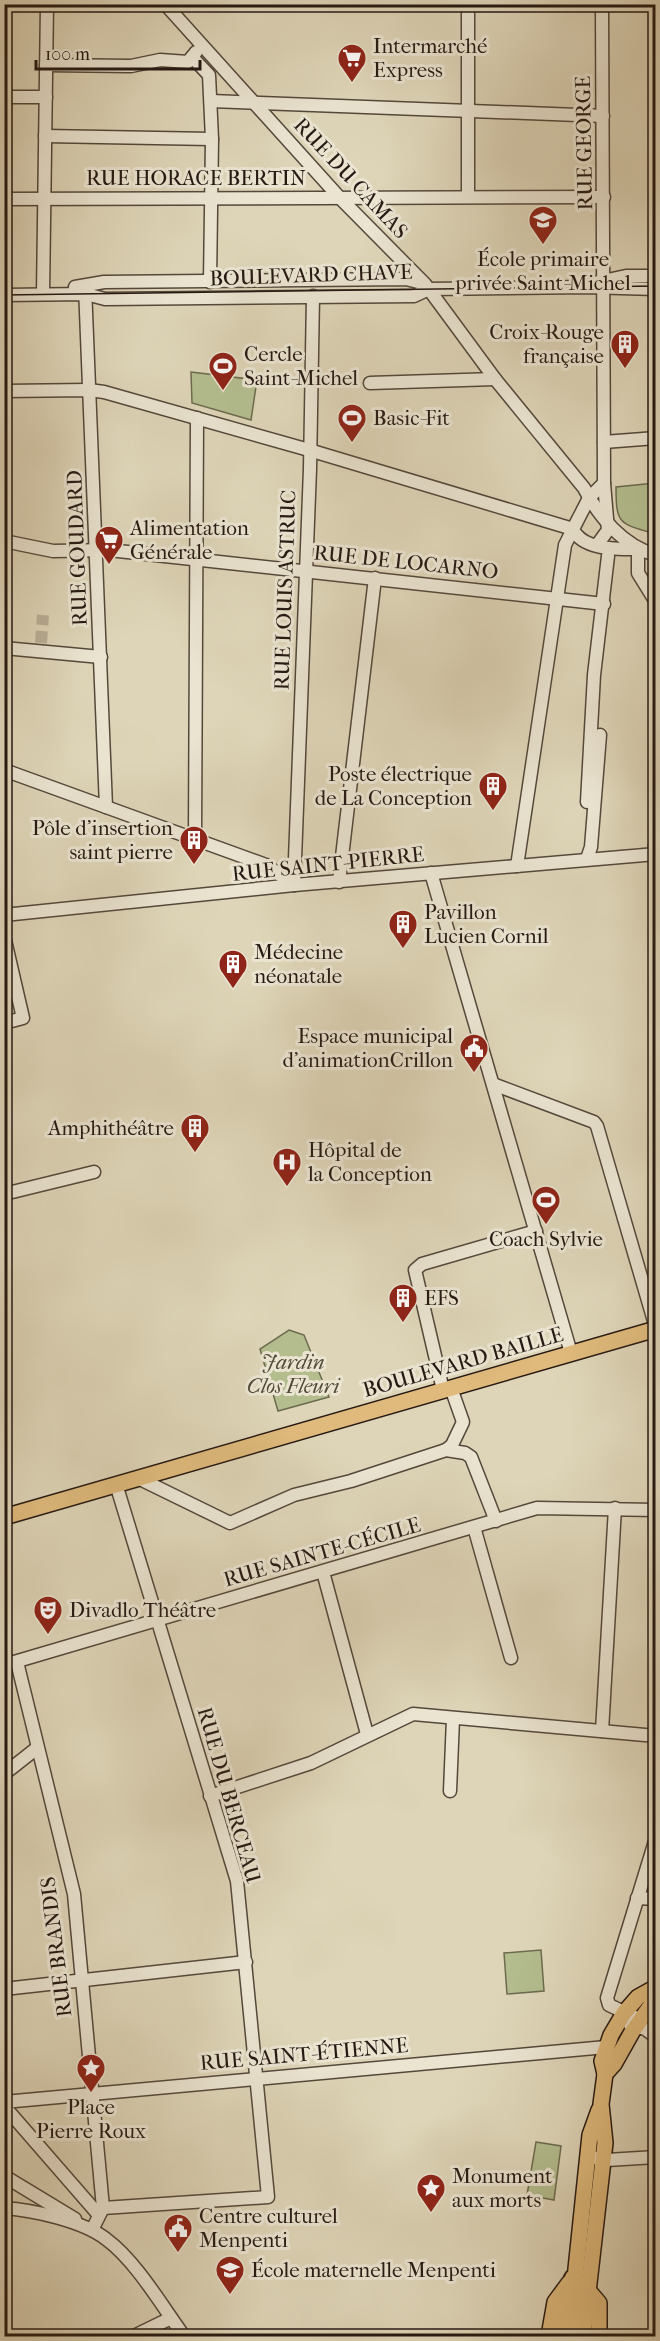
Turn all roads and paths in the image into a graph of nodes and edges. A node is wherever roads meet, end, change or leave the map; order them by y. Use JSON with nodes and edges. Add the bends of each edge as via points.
{"nodes":[{"id":1,"x":47,"y":4,"type":"edge"},
{"id":2,"x":165,"y":4,"type":"edge"},
{"id":3,"x":468,"y":4,"type":"edge"},
{"id":4,"x":602,"y":4,"type":"edge"},
{"id":5,"x":202,"y":42,"type":"junction"},
{"id":6,"x":192,"y":57,"type":"junction"},
{"id":7,"x":46,"y":65,"type":"junction"},
{"id":8,"x":4,"y":97,"type":"edge"},
{"id":9,"x":46,"y":97,"type":"junction"},
{"id":10,"x":211,"y":101,"type":"junction"},
{"id":11,"x":253,"y":102,"type":"junction"},
{"id":12,"x":467,"y":111,"type":"junction"},
{"id":13,"x":603,"y":116,"type":"junction"},
{"id":14,"x":45,"y":136,"type":"junction"},
{"id":15,"x":212,"y":139,"type":"junction"},
{"id":16,"x":468,"y":196,"type":"junction"},
{"id":17,"x":604,"y":196,"type":"junction"},
{"id":18,"x":339,"y":197,"type":"junction"},
{"id":19,"x":212,"y":198,"type":"junction"},
{"id":20,"x":4,"y":199,"type":"edge"},
{"id":21,"x":44,"y":199,"type":"junction"},
{"id":22,"x":656,"y":276,"type":"edge"},
{"id":23,"x":210,"y":282,"type":"junction"},
{"id":24,"x":605,"y":284,"type":"junction"},
{"id":25,"x":427,"y":287,"type":"junction"},
{"id":26,"x":4,"y":288,"type":"edge"},
{"id":27,"x":656,"y":289,"type":"edge"},
{"id":28,"x":85,"y":290,"type":"junction"},
{"id":29,"x":43,"y":291,"type":"junction"},
{"id":30,"x":4,"y":295,"type":"edge"},
{"id":31,"x":313,"y":296,"type":"junction"},
{"id":32,"x":495,"y":379,"type":"junction"},
{"id":33,"x":370,"y":383,"type":"dead end"},
{"id":34,"x":89,"y":390,"type":"junction"},
{"id":35,"x":4,"y":391,"type":"edge"},
{"id":36,"x":197,"y":418,"type":"junction"},
{"id":37,"x":656,"y":438,"type":"edge"},
{"id":38,"x":604,"y":442,"type":"junction"},
{"id":39,"x":309,"y":450,"type":"junction"},
{"id":40,"x":604,"y":483,"type":"junction"},
{"id":41,"x":589,"y":498,"type":"junction"},
{"id":42,"x":607,"y":521,"type":"junction"},
{"id":43,"x":573,"y":530,"type":"junction"},
{"id":44,"x":4,"y":541,"type":"edge"},
{"id":45,"x":597,"y":545,"type":"junction"},
{"id":46,"x":638,"y":549,"type":"junction"},
{"id":47,"x":97,"y":552,"type":"junction"},
{"id":48,"x":656,"y":555,"type":"edge"},
{"id":49,"x":608,"y":556,"type":"dead end"},
{"id":50,"x":196,"y":558,"type":"junction"},
{"id":51,"x":305,"y":571,"type":"junction"},
{"id":52,"x":375,"y":578,"type":"junction"},
{"id":53,"x":557,"y":598,"type":"junction"},
{"id":54,"x":656,"y":602,"type":"edge"},
{"id":55,"x":604,"y":604,"type":"junction"},
{"id":56,"x":4,"y":648,"type":"edge"},
{"id":57,"x":101,"y":657,"type":"junction"},
{"id":58,"x":600,"y":735,"type":"dead end"},
{"id":59,"x":4,"y":770,"type":"edge"},
{"id":60,"x":587,"y":802,"type":"dead end"},
{"id":61,"x":106,"y":807,"type":"junction"},
{"id":62,"x":195,"y":838,"type":"junction"},
{"id":63,"x":656,"y":839,"type":"edge"},
{"id":64,"x":655,"y":854,"type":"edge"},
{"id":65,"x":588,"y":856,"type":"dead end"},
{"id":66,"x":517,"y":866,"type":"junction"},
{"id":67,"x":431,"y":873,"type":"junction"},
{"id":68,"x":339,"y":882,"type":"junction"},
{"id":69,"x":294,"y":885,"type":"junction"},
{"id":70,"x":4,"y":915,"type":"edge"},
{"id":71,"x":4,"y":936,"type":"edge"},
{"id":72,"x":4,"y":1023,"type":"edge"},
{"id":73,"x":493,"y":1084,"type":"junction"},
{"id":74,"x":94,"y":1172,"type":"dead end"},
{"id":75,"x":4,"y":1194,"type":"edge"},
{"id":76,"x":536,"y":1231,"type":"junction"},
{"id":77,"x":656,"y":1328,"type":"edge"},
{"id":78,"x":571,"y":1353,"type":"junction"},
{"id":79,"x":447,"y":1389,"type":"junction"},
{"id":80,"x":446,"y":1450,"type":"junction"},
{"id":81,"x":149,"y":1484,"type":"junction"},
{"id":82,"x":116,"y":1485,"type":"junction"},
{"id":83,"x":615,"y":1508,"type":"junction"},
{"id":84,"x":656,"y":1510,"type":"edge"},
{"id":85,"x":4,"y":1517,"type":"edge"},
{"id":86,"x":496,"y":1521,"type":"junction"},
{"id":87,"x":474,"y":1527,"type":"junction"},
{"id":88,"x":323,"y":1572,"type":"junction"},
{"id":89,"x":157,"y":1621,"type":"junction"},
{"id":90,"x":511,"y":1658,"type":"dead end"},
{"id":91,"x":11,"y":1664,"type":"edge"},
{"id":92,"x":453,"y":1719,"type":"junction"},
{"id":93,"x":602,"y":1731,"type":"junction"},
{"id":94,"x":366,"y":1734,"type":"junction"},
{"id":95,"x":656,"y":1736,"type":"edge"},
{"id":96,"x":37,"y":1748,"type":"junction"},
{"id":97,"x":4,"y":1774,"type":"edge"},
{"id":98,"x":450,"y":1791,"type":"dead end"},
{"id":99,"x":210,"y":1796,"type":"junction"},
{"id":100,"x":656,"y":1838,"type":"edge"},
{"id":101,"x":637,"y":1898,"type":"junction"},
{"id":102,"x":656,"y":1899,"type":"edge"},
{"id":103,"x":246,"y":1962,"type":"junction"},
{"id":104,"x":82,"y":1981,"type":"junction"},
{"id":105,"x":656,"y":1986,"type":"edge"},
{"id":106,"x":4,"y":1989,"type":"edge"},
{"id":107,"x":656,"y":1998,"type":"edge"},
{"id":108,"x":622,"y":2017,"type":"junction"},
{"id":109,"x":638,"y":2023,"type":"junction"},
{"id":110,"x":656,"y":2037,"type":"edge"},
{"id":111,"x":606,"y":2048,"type":"junction"},
{"id":112,"x":605,"y":2074,"type":"junction"},
{"id":113,"x":255,"y":2078,"type":"junction"},
{"id":114,"x":92,"y":2094,"type":"junction"},
{"id":115,"x":4,"y":2102,"type":"edge"},
{"id":116,"x":601,"y":2104,"type":"junction"},
{"id":117,"x":4,"y":2106,"type":"edge"},
{"id":118,"x":588,"y":2151,"type":"junction"},
{"id":119,"x":656,"y":2157,"type":"edge"},
{"id":120,"x":602,"y":2160,"type":"junction"},
{"id":121,"x":4,"y":2176,"type":"edge"},
{"id":122,"x":42,"y":2201,"type":"junction"},
{"id":123,"x":4,"y":2208,"type":"edge"},
{"id":124,"x":29,"y":2210,"type":"junction"},
{"id":125,"x":100,"y":2211,"type":"junction"},
{"id":126,"x":92,"y":2230,"type":"junction"},
{"id":127,"x":573,"y":2278,"type":"junction"},
{"id":128,"x":587,"y":2289,"type":"junction"},
{"id":129,"x":171,"y":2318,"type":"junction"},
{"id":130,"x":573,"y":2335,"type":"edge"},
{"id":131,"x":135,"y":2337,"type":"edge"},
{"id":132,"x":184,"y":2337,"type":"edge"},
{"id":133,"x":549,"y":2337,"type":"edge"},
{"id":134,"x":599,"y":2337,"type":"edge"}],
"edges":[{"from":1,"to":7,"type":"street"},
{"from":2,"to":5,"type":"street","name":"RUE DU CAMAS"},
{"from":3,"to":12,"type":"street"},
{"from":4,"to":13,"type":"street","name":"RUE GEORGE"},
{"from":5,"to":6,"type":"street"},
{"from":5,"to":11,"type":"street","name":"RUE DU CAMAS"},
{"from":6,"to":7,"type":"street","via":[[188,62],[160,60],[130,66]]},
{"from":6,"to":10,"type":"street","via":[[209,75]]},
{"from":7,"to":9,"type":"street"},
{"from":8,"to":9,"type":"street"},
{"from":9,"to":14,"type":"street"},
{"from":10,"to":11,"type":"street"},
{"from":10,"to":15,"type":"street"},
{"from":11,"to":12,"type":"street"},
{"from":11,"to":18,"type":"street","name":"RUE DU CAMAS"},
{"from":12,"to":13,"type":"street"},
{"from":12,"to":16,"type":"street"},
{"from":13,"to":17,"type":"street","name":"RUE GEORGE"},
{"from":14,"to":15,"type":"street"},
{"from":14,"to":21,"type":"street"},
{"from":15,"to":19,"type":"street"},
{"from":16,"to":17,"type":"street","name":"RUE HORACE BERTIN"},
{"from":16,"to":18,"type":"street","name":"RUE HORACE BERTIN"},
{"from":17,"to":24,"type":"street","name":"RUE GEORGE"},
{"from":18,"to":19,"type":"street","name":"RUE HORACE BERTIN"},
{"from":18,"to":25,"type":"street","name":"RUE DU CAMAS"},
{"from":19,"to":21,"type":"street","name":"RUE HORACE BERTIN"},
{"from":19,"to":23,"type":"street"},
{"from":20,"to":21,"type":"street","name":"RUE HORACE BERTIN"},
{"from":21,"to":29,"type":"street"},
{"from":22,"to":24,"type":"street","name":"BOULEVARD CHAVE","via":[[626,276]]},
{"from":23,"to":25,"type":"street","name":"BOULEVARD CHAVE","via":[[406,279]]},
{"from":23,"to":28,"type":"street","name":"BOULEVARD CHAVE","via":[[104,282]]},
{"from":24,"to":25,"type":"street","name":"BOULEVARD CHAVE"},
{"from":24,"to":27,"type":"street","name":"BOULEVARD CHAVE"},
{"from":24,"to":38,"type":"street","name":"RUE GEORGE"},
{"from":25,"to":31,"type":"street","name":"BOULEVARD CHAVE","via":[[414,296]]},
{"from":25,"to":32,"type":"street","name":"RUE DU CAMAS"},
{"from":26,"to":29,"type":"street","name":"BOULEVARD CHAVE"},
{"from":28,"to":29,"type":"street","name":"BOULEVARD CHAVE"},
{"from":28,"to":31,"type":"street","name":"BOULEVARD CHAVE","via":[[105,298]]},
{"from":28,"to":34,"type":"street","name":"RUE GOUDARD"},
{"from":29,"to":30,"type":"street","name":"BOULEVARD CHAVE"},
{"from":31,"to":39,"type":"street","name":"RUE LOUIS ASTRUC"},
{"from":32,"to":33,"type":"street"},
{"from":32,"to":41,"type":"street","name":"RUE DU CAMAS"},
{"from":34,"to":35,"type":"street"},
{"from":34,"to":36,"type":"street"},
{"from":34,"to":47,"type":"street","name":"RUE GOUDARD"},
{"from":36,"to":39,"type":"street"},
{"from":36,"to":50,"type":"street"},
{"from":37,"to":38,"type":"street"},
{"from":38,"to":40,"type":"street","name":"RUE GEORGE"},
{"from":39,"to":43,"type":"street"},
{"from":39,"to":51,"type":"street","name":"RUE LOUIS ASTRUC"},
{"from":40,"to":41,"type":"street"},
{"from":40,"to":42,"type":"street","name":"RUE GEORGE"},
{"from":41,"to":42,"type":"street","name":"RUE DU CAMAS"},
{"from":41,"to":43,"type":"street"},
{"from":42,"to":45,"type":"street","via":[[608,530]]},
{"from":42,"to":46,"type":"street","name":"RUE DU CAMAS"},
{"from":43,"to":45,"type":"street","via":[[582,542]]},
{"from":43,"to":53,"type":"street","via":[[565,545]]},
{"from":44,"to":47,"type":"street","name":"RUE DE LOCARNO","via":[[52,551]]},
{"from":45,"to":46,"type":"street"},
{"from":46,"to":48,"type":"street"},
{"from":46,"to":54,"type":"street","via":[[638,573]]},
{"from":47,"to":50,"type":"street","name":"RUE DE LOCARNO"},
{"from":47,"to":57,"type":"street","name":"RUE GOUDARD"},
{"from":49,"to":55,"type":"street"},
{"from":50,"to":51,"type":"street","name":"RUE DE LOCARNO"},
{"from":50,"to":62,"type":"street"},
{"from":51,"to":52,"type":"street","name":"RUE DE LOCARNO"},
{"from":51,"to":69,"type":"street","name":"RUE LOUIS ASTRUC"},
{"from":52,"to":53,"type":"street","name":"RUE DE LOCARNO"},
{"from":52,"to":68,"type":"street"},
{"from":53,"to":55,"type":"street","name":"RUE DE LOCARNO"},
{"from":53,"to":66,"type":"street"},
{"from":55,"to":60,"type":"street","via":[[591,713]]},
{"from":56,"to":57,"type":"street","via":[[41,647]]},
{"from":57,"to":61,"type":"street","name":"RUE GOUDARD"},
{"from":58,"to":65,"type":"street"},
{"from":59,"to":61,"type":"street"},
{"from":61,"to":62,"type":"street"},
{"from":62,"to":69,"type":"street","via":[[266,865]]},
{"from":63,"to":64,"type":"street"},
{"from":64,"to":66,"type":"street","name":"RUE SAINT-PIERRE"},
{"from":66,"to":67,"type":"street","name":"RUE SAINT-PIERRE"},
{"from":67,"to":68,"type":"street","name":"RUE SAINT-PIERRE"},
{"from":67,"to":73,"type":"street"},
{"from":68,"to":69,"type":"street","name":"RUE SAINT-PIERRE"},
{"from":69,"to":70,"type":"street","name":"RUE SAINT-PIERRE"},
{"from":71,"to":72,"type":"street","via":[[23,1018]]},
{"from":73,"to":76,"type":"street"},
{"from":73,"to":77,"type":"street","via":[[597,1126]]},
{"from":74,"to":75,"type":"street"},
{"from":76,"to":78,"type":"street"},
{"from":76,"to":79,"type":"street","via":[[422,1264],[416,1270]]},
{"from":77,"to":78,"type":"main road","name":"BOULEVARD BAILLE"},
{"from":78,"to":79,"type":"main road","name":"BOULEVARD BAILLE"},
{"from":79,"to":80,"type":"street","via":[[463,1422]]},
{"from":79,"to":81,"type":"main road","name":"BOULEVARD BAILLE"},
{"from":80,"to":81,"type":"street","via":[[294,1496],[230,1523]]},
{"from":80,"to":86,"type":"street","via":[[471,1457]]},
{"from":81,"to":82,"type":"main road","name":"BOULEVARD BAILLE"},
{"from":82,"to":85,"type":"main road","name":"BOULEVARD BAILLE"},
{"from":82,"to":89,"type":"street","name":"RUE DU BERCEAU"},
{"from":83,"to":84,"type":"street","name":"RUE SAINTE-CÉCILE"},
{"from":83,"to":86,"type":"street","name":"RUE SAINTE-CÉCILE","via":[[543,1507]]},
{"from":83,"to":93,"type":"street"},
{"from":86,"to":87,"type":"street","name":"RUE SAINTE-CÉCILE"},
{"from":87,"to":88,"type":"street","name":"RUE SAINTE-CÉCILE"},
{"from":87,"to":90,"type":"street"},
{"from":88,"to":89,"type":"street","name":"RUE SAINTE-CÉCILE"},
{"from":88,"to":94,"type":"street"},
{"from":89,"to":91,"type":"street","name":"RUE SAINTE-CÉCILE"},
{"from":89,"to":99,"type":"street","name":"RUE DU BERCEAU"},
{"from":91,"to":96,"type":"street","name":"RUE BRANDIS"},
{"from":92,"to":93,"type":"street"},
{"from":92,"to":94,"type":"street","via":[[413,1714]]},
{"from":92,"to":98,"type":"street"},
{"from":93,"to":95,"type":"street"},
{"from":94,"to":99,"type":"street","via":[[311,1763]]},
{"from":96,"to":97,"type":"street"},
{"from":96,"to":104,"type":"street","name":"RUE BRANDIS","via":[[74,1894]]},
{"from":99,"to":103,"type":"street","name":"RUE DU BERCEAU","via":[[237,1881]]},
{"from":100,"to":101,"type":"street"},
{"from":101,"to":102,"type":"street"},
{"from":101,"to":108,"type":"street","via":[[607,1998]]},
{"from":103,"to":104,"type":"street"},
{"from":103,"to":113,"type":"street","name":"RUE DU BERCEAU"},
{"from":104,"to":106,"type":"street"},
{"from":104,"to":114,"type":"street","name":"RUE BRANDIS"},
{"from":105,"to":108,"type":"main road","via":[[638,1997]]},
{"from":107,"to":109,"type":"main road"},
{"from":108,"to":109,"type":"street"},
{"from":108,"to":111,"type":"main road"},
{"from":109,"to":110,"type":"street"},
{"from":109,"to":112,"type":"main road"},
{"from":111,"to":112,"type":"main road","via":[[602,2061]]},
{"from":111,"to":113,"type":"street","name":"RUE SAINT-ÉTIENNE"},
{"from":112,"to":116,"type":"main road"},
{"from":113,"to":114,"type":"street","name":"RUE SAINT-ÉTIENNE"},
{"from":113,"to":125,"type":"street","name":"RUE DU BERCEAU","via":[[268,2197]]},
{"from":114,"to":115,"type":"street","name":"RUE SAINT-ÉTIENNE"},
{"from":114,"to":125,"type":"street","name":"RUE BRANDIS"},
{"from":116,"to":118,"type":"main road"},
{"from":116,"to":120,"type":"main road"},
{"from":117,"to":125,"type":"street"},
{"from":118,"to":120,"type":"street"},
{"from":118,"to":127,"type":"main road"},
{"from":119,"to":120,"type":"street"},
{"from":120,"to":128,"type":"main road"},
{"from":121,"to":122,"type":"street"},
{"from":122,"to":124,"type":"street"},
{"from":122,"to":126,"type":"street"},
{"from":123,"to":124,"type":"street"},
{"from":124,"to":126,"type":"street"},
{"from":125,"to":126,"type":"street","name":"RUE BRANDIS"},
{"from":126,"to":129,"type":"street","via":[[127,2258]]},
{"from":127,"to":130,"type":"highway","via":[[565,2300]]},
{"from":127,"to":133,"type":"main road","via":[[555,2302]]},
{"from":128,"to":130,"type":"main road"},
{"from":128,"to":134,"type":"main road","via":[[599,2303]]},
{"from":129,"to":131,"type":"street"},
{"from":129,"to":132,"type":"street"}]}
